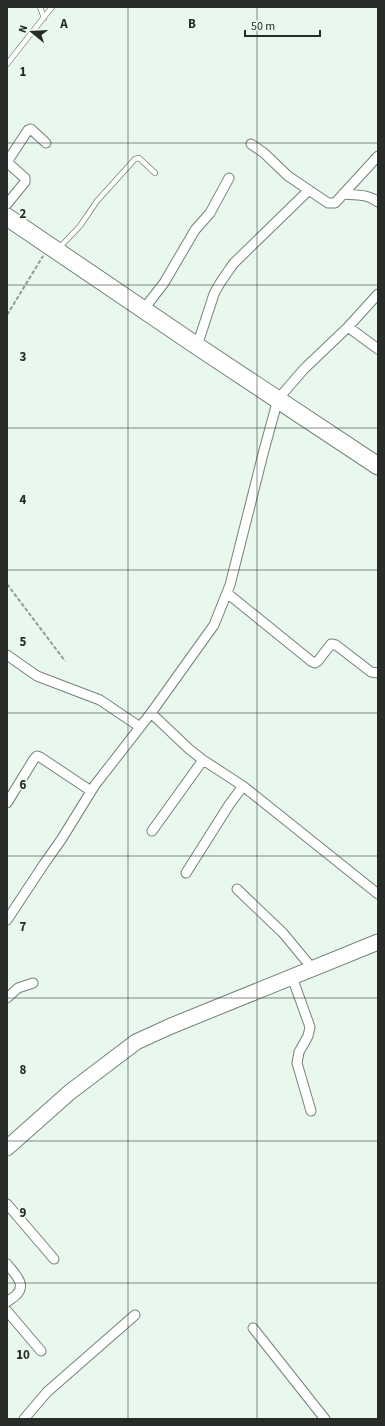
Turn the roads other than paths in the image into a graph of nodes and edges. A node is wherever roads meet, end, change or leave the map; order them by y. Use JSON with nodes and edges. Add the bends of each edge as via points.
{"nodes":[{"id":1,"x":40,"y":7,"type":"edge"},
{"id":2,"x":52,"y":7,"type":"edge"},
{"id":3,"x":44,"y":18,"type":"junction"},
{"id":4,"x":7,"y":64,"type":"edge"},
{"id":5,"x":46,"y":143,"type":"dead end"},
{"id":6,"x":251,"y":144,"type":"dead end"},
{"id":7,"x":378,"y":156,"type":"edge"},
{"id":8,"x":155,"y":173,"type":"dead end"},
{"id":9,"x":229,"y":178,"type":"dead end"},
{"id":10,"x":309,"y":190,"type":"junction"},
{"id":11,"x":343,"y":194,"type":"junction"},
{"id":12,"x":378,"y":202,"type":"edge"},
{"id":13,"x":7,"y":204,"type":"edge"},
{"id":14,"x":7,"y":217,"type":"edge"},
{"id":15,"x":53,"y":248,"type":"junction"},
{"id":16,"x":378,"y":294,"type":"edge"},
{"id":17,"x":143,"y":310,"type":"junction"},
{"id":18,"x":348,"y":327,"type":"junction"},
{"id":19,"x":196,"y":346,"type":"junction"},
{"id":20,"x":378,"y":349,"type":"edge"},
{"id":21,"x":278,"y":399,"type":"junction"},
{"id":22,"x":378,"y":466,"type":"edge"},
{"id":23,"x":227,"y":593,"type":"junction"},
{"id":24,"x":7,"y":655,"type":"edge"},
{"id":25,"x":378,"y":673,"type":"edge"},
{"id":26,"x":151,"y":713,"type":"junction"},
{"id":27,"x":140,"y":727,"type":"junction"},
{"id":28,"x":203,"y":760,"type":"junction"},
{"id":29,"x":243,"y":786,"type":"junction"},
{"id":30,"x":91,"y":792,"type":"junction"},
{"id":31,"x":7,"y":803,"type":"edge"},
{"id":32,"x":152,"y":831,"type":"dead end"},
{"id":33,"x":186,"y":872,"type":"dead end"},
{"id":34,"x":237,"y":890,"type":"dead end"},
{"id":35,"x":378,"y":894,"type":"edge"},
{"id":36,"x":7,"y":920,"type":"edge"},
{"id":37,"x":378,"y":942,"type":"edge"},
{"id":38,"x":312,"y":968,"type":"junction"},
{"id":39,"x":292,"y":977,"type":"junction"},
{"id":40,"x":33,"y":983,"type":"dead end"},
{"id":41,"x":7,"y":998,"type":"edge"},
{"id":42,"x":311,"y":1111,"type":"dead end"},
{"id":43,"x":7,"y":1148,"type":"edge"},
{"id":44,"x":7,"y":1204,"type":"edge"},
{"id":45,"x":54,"y":1259,"type":"dead end"},
{"id":46,"x":7,"y":1264,"type":"edge"},
{"id":47,"x":7,"y":1302,"type":"edge"},
{"id":48,"x":7,"y":1311,"type":"edge"},
{"id":49,"x":134,"y":1314,"type":"dead end"},
{"id":50,"x":253,"y":1328,"type":"dead end"},
{"id":51,"x":41,"y":1351,"type":"dead end"},
{"id":52,"x":24,"y":1419,"type":"edge"},
{"id":53,"x":325,"y":1419,"type":"edge"}],
"edges":[{"from":1,"to":3,"type":"lane"},
{"from":2,"to":3,"type":"lane"},
{"from":3,"to":4,"type":"lane"},
{"from":5,"to":13,"type":"street","via":[[34,131],[28,130],[8,159],[9,164],[25,178],[25,182]]},
{"from":6,"to":10,"type":"street","via":[[288,176]]},
{"from":7,"to":11,"type":"street"},
{"from":8,"to":15,"type":"lane","via":[[142,160],[135,159],[97,201],[80,226]]},
{"from":9,"to":17,"type":"street","via":[[210,213],[195,230],[164,283]]},
{"from":10,"to":11,"type":"street","via":[[332,204]]},
{"from":10,"to":19,"type":"street","via":[[234,263],[214,294]]},
{"from":11,"to":12,"type":"street","via":[[366,196]]},
{"from":14,"to":15,"type":"highway"},
{"from":15,"to":17,"type":"highway"},
{"from":16,"to":18,"type":"street"},
{"from":17,"to":19,"type":"highway"},
{"from":18,"to":20,"type":"street"},
{"from":18,"to":21,"type":"street","via":[[304,369]]},
{"from":19,"to":21,"type":"highway"},
{"from":21,"to":22,"type":"highway"},
{"from":21,"to":23,"type":"street"},
{"from":23,"to":25,"type":"street","via":[[311,661],[318,661],[331,644],[336,645],[371,672]]},
{"from":23,"to":26,"type":"street","via":[[214,625]]},
{"from":24,"to":27,"type":"street","via":[[37,676],[100,700]]},
{"from":26,"to":27,"type":"street"},
{"from":26,"to":28,"type":"street"},
{"from":27,"to":30,"type":"street"},
{"from":28,"to":29,"type":"street"},
{"from":28,"to":32,"type":"street"},
{"from":29,"to":33,"type":"street"},
{"from":29,"to":35,"type":"street"},
{"from":30,"to":31,"type":"street","via":[[37,756]]},
{"from":30,"to":36,"type":"street"},
{"from":34,"to":38,"type":"street","via":[[283,933]]},
{"from":37,"to":38,"type":"main road"},
{"from":38,"to":39,"type":"main road"},
{"from":39,"to":42,"type":"street","via":[[310,1026],[308,1036],[298,1052],[297,1063]]},
{"from":39,"to":43,"type":"main road","via":[[136,1042],[70,1092]]},
{"from":40,"to":41,"type":"street","via":[[18,988]]},
{"from":44,"to":45,"type":"street"},
{"from":46,"to":47,"type":"street","via":[[21,1284],[18,1294]]},
{"from":48,"to":51,"type":"street"},
{"from":49,"to":52,"type":"street","via":[[47,1392]]},
{"from":50,"to":53,"type":"street"}]}
